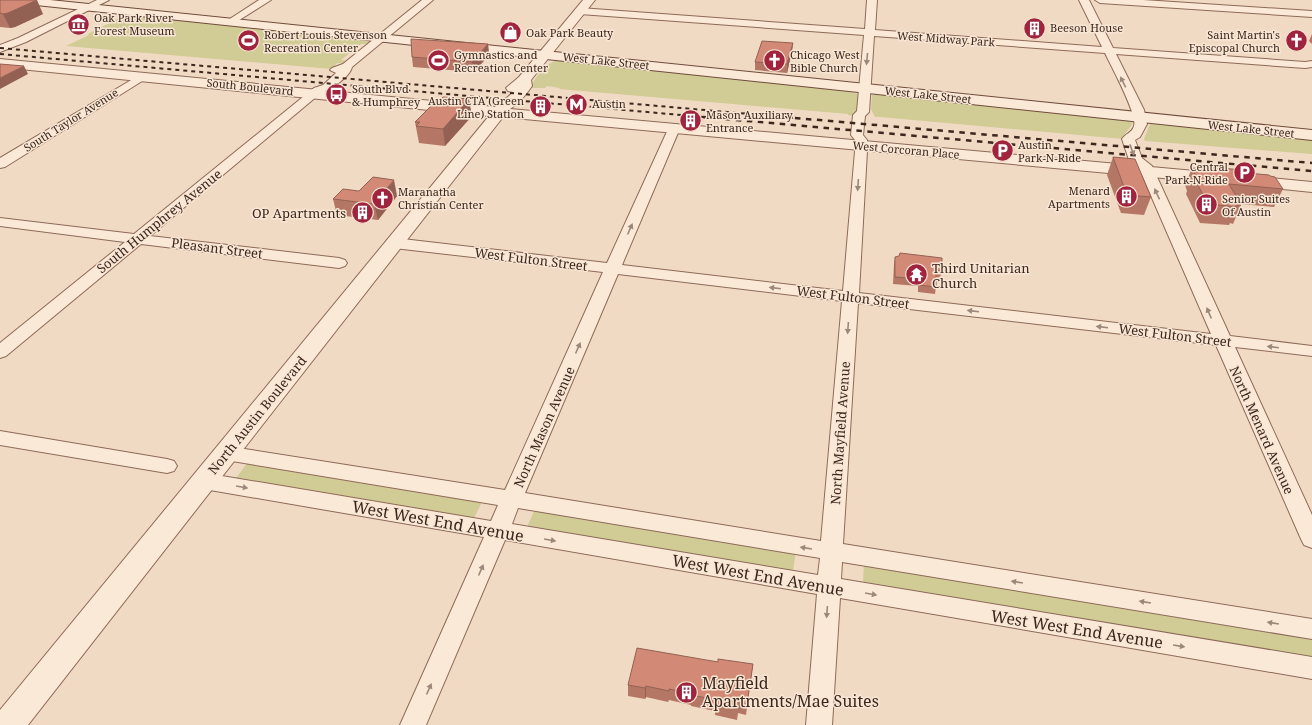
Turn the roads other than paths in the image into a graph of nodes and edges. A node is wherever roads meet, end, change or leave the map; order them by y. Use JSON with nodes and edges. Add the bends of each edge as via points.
{"nodes":[{"id":1,"x":17,"y":0,"type":"edge"},
{"id":2,"x":104,"y":0,"type":"edge"},
{"id":3,"x":266,"y":0,"type":"edge"},
{"id":4,"x":428,"y":0,"type":"edge"},
{"id":5,"x":872,"y":0,"type":"edge"},
{"id":6,"x":1084,"y":0,"type":"edge"},
{"id":7,"x":1100,"y":0,"type":"edge"},
{"id":8,"x":584,"y":6,"type":"edge"},
{"id":9,"x":89,"y":8,"type":"junction"},
{"id":10,"x":1312,"y":14,"type":"edge"},
{"id":11,"x":230,"y":22,"type":"junction"},
{"id":12,"x":870,"y":31,"type":"junction"},
{"id":13,"x":381,"y":38,"type":"junction"},
{"id":14,"x":22,"y":40,"type":"junction"},
{"id":15,"x":1107,"y":48,"type":"junction"},
{"id":16,"x":0,"y":49,"type":"edge"},
{"id":17,"x":0,"y":54,"type":"edge"},
{"id":18,"x":545,"y":55,"type":"junction"},
{"id":19,"x":0,"y":63,"type":"edge"},
{"id":20,"x":1312,"y":64,"type":"edge"},
{"id":21,"x":143,"y":76,"type":"junction"},
{"id":22,"x":865,"y":88,"type":"junction"},
{"id":23,"x":316,"y":92,"type":"junction"},
{"id":24,"x":502,"y":108,"type":"junction"},
{"id":25,"x":1140,"y":117,"type":"junction"},
{"id":26,"x":674,"y":128,"type":"junction"},
{"id":27,"x":1312,"y":135,"type":"edge"},
{"id":28,"x":861,"y":143,"type":"junction"},
{"id":29,"x":0,"y":164,"type":"edge"},
{"id":30,"x":1146,"y":169,"type":"junction"},
{"id":31,"x":1312,"y":187,"type":"edge"},
{"id":32,"x":0,"y":222,"type":"edge"},
{"id":33,"x":138,"y":238,"type":"junction"},
{"id":34,"x":394,"y":244,"type":"junction"},
{"id":35,"x":339,"y":263,"type":"dead end"},
{"id":36,"x":613,"y":269,"type":"junction"},
{"id":37,"x":850,"y":297,"type":"junction"},
{"id":38,"x":1222,"y":340,"type":"junction"},
{"id":39,"x":1312,"y":351,"type":"edge"},
{"id":40,"x":0,"y":352,"type":"edge"},
{"id":41,"x":0,"y":438,"type":"edge"},
{"id":42,"x":226,"y":453,"type":"junction"},
{"id":43,"x":167,"y":466,"type":"dead end"},
{"id":44,"x":204,"y":481,"type":"junction"},
{"id":45,"x":512,"y":500,"type":"junction"},
{"id":46,"x":498,"y":531,"type":"junction"},
{"id":47,"x":1312,"y":540,"type":"edge"},
{"id":48,"x":832,"y":552,"type":"junction"},
{"id":49,"x":829,"y":587,"type":"junction"},
{"id":50,"x":1312,"y":629,"type":"edge"},
{"id":51,"x":1312,"y":668,"type":"edge"},
{"id":52,"x":8,"y":725,"type":"edge"},
{"id":53,"x":413,"y":725,"type":"edge"},
{"id":54,"x":819,"y":725,"type":"edge"}],
"edges":[{"from":1,"to":9,"type":"street","name":"West Lake Street"},
{"from":2,"to":9,"type":"street"},
{"from":3,"to":11,"type":"street"},
{"from":4,"to":13,"type":"street","name":"South Humphrey Avenue"},
{"from":5,"to":12,"type":"street","name":"North Mayfield Avenue"},
{"from":6,"to":15,"type":"street"},
{"from":7,"to":10,"type":"street"},
{"from":8,"to":12,"type":"street","name":"West Midway Park"},
{"from":8,"to":18,"type":"street","name":"North Austin Boulevard"},
{"from":9,"to":11,"type":"street","name":"West Lake Street"},
{"from":9,"to":14,"type":"street"},
{"from":11,"to":13,"type":"street","name":"West Lake Street"},
{"from":12,"to":15,"type":"street","name":"West Midway Park"},
{"from":12,"to":22,"type":"street","name":"North Mayfield Avenue","one_way":true},
{"from":13,"to":18,"type":"street","name":"West Lake Street"},
{"from":13,"to":23,"type":"street","name":"South Humphrey Avenue","via":[[347,66],[347,70],[327,87]]},
{"from":14,"to":16,"type":"street"},
{"from":14,"to":17,"type":"street","via":[[22,43]]},
{"from":15,"to":20,"type":"street","name":"West Midway Park"},
{"from":25,"to":15,"type":"street","one_way":true},
{"from":18,"to":22,"type":"street","name":"West Lake Street"},
{"from":18,"to":24,"type":"street","name":"North Austin Boulevard","via":[[524,80],[525,86],[512,102]]},
{"from":19,"to":21,"type":"street","name":"South Boulevard"},
{"from":21,"to":23,"type":"street","name":"South Boulevard"},
{"from":21,"to":29,"type":"street","name":"South Taylor Avenue"},
{"from":22,"to":25,"type":"street","name":"West Lake Street"},
{"from":22,"to":28,"type":"street","name":"North Mayfield Avenue","via":[[863,112],[868,116],[866,136]]},
{"from":23,"to":24,"type":"street","name":"South Boulevard"},
{"from":23,"to":33,"type":"street","name":"South Humphrey Avenue"},
{"from":24,"to":26,"type":"street","name":"West Corcoran Place"},
{"from":24,"to":34,"type":"street","name":"North Austin Boulevard"},
{"from":25,"to":27,"type":"street","name":"West Lake Street"},
{"from":25,"to":30,"type":"street","name":"North Menard Avenue","via":[[1141,124],[1136,134],[1147,161]]},
{"from":26,"to":28,"type":"street","name":"West Corcoran Place"},
{"from":36,"to":26,"type":"street","name":"North Mason Avenue","one_way":true},
{"from":28,"to":30,"type":"street","name":"West Corcoran Place"},
{"from":28,"to":37,"type":"street","name":"North Mayfield Avenue","one_way":true},
{"from":30,"to":31,"type":"street","name":"West Corcoran Place"},
{"from":38,"to":30,"type":"street","name":"North Menard Avenue","one_way":true},
{"from":32,"to":33,"type":"street","name":"Pleasant Street"},
{"from":33,"to":35,"type":"street","name":"Pleasant Street"},
{"from":33,"to":40,"type":"street","name":"South Humphrey Avenue"},
{"from":34,"to":36,"type":"street","name":"West Fulton Street"},
{"from":34,"to":42,"type":"street","name":"North Austin Boulevard"},
{"from":37,"to":36,"type":"street","name":"West Fulton Street","one_way":true},
{"from":45,"to":36,"type":"street","name":"North Mason Avenue","one_way":true},
{"from":38,"to":37,"type":"street","name":"West Fulton Street","one_way":true},
{"from":37,"to":48,"type":"street","name":"North Mayfield Avenue","one_way":true},
{"from":39,"to":38,"type":"street","name":"West Fulton Street","one_way":true},
{"from":38,"to":47,"type":"street","name":"North Menard Avenue"},
{"from":41,"to":43,"type":"street"},
{"from":42,"to":44,"type":"street","name":"North Austin Boulevard"},
{"from":42,"to":45,"type":"street"},
{"from":44,"to":46,"type":"street","name":"West West End Avenue","one_way":true},
{"from":44,"to":52,"type":"street","name":"North Austin Boulevard"},
{"from":45,"to":46,"type":"street","name":"North Mason Avenue"},
{"from":48,"to":45,"type":"street","one_way":true},
{"from":46,"to":49,"type":"street","name":"West West End Avenue","one_way":true},
{"from":53,"to":46,"type":"street","name":"North Mason Avenue","one_way":true},
{"from":48,"to":49,"type":"street","name":"North Mayfield Avenue"},
{"from":50,"to":48,"type":"street","one_way":true},
{"from":49,"to":51,"type":"street","name":"West West End Avenue","one_way":true},
{"from":49,"to":54,"type":"street","name":"North Mayfield Avenue","one_way":true}]}
